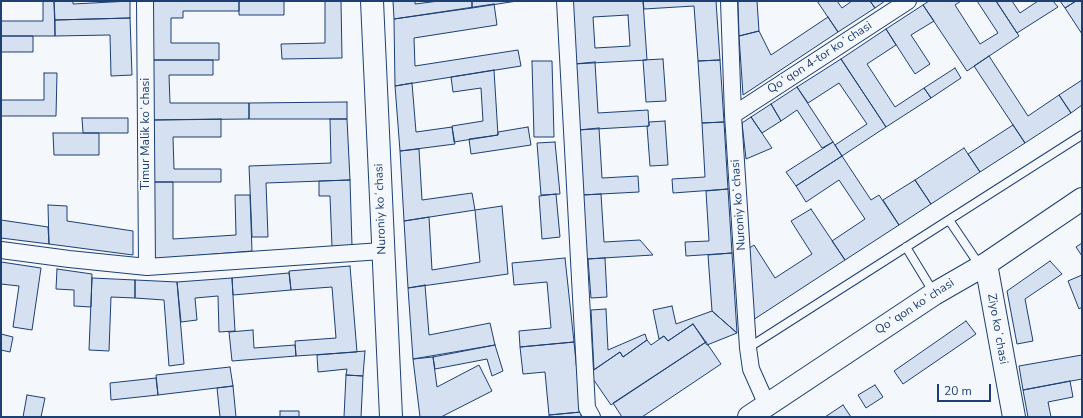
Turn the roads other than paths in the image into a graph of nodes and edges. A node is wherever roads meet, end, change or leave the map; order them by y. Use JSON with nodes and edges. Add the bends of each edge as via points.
{"nodes":[{"id":1,"x":145,"y":1,"type":"edge"},
{"id":2,"x":372,"y":1,"type":"edge"},
{"id":3,"x":565,"y":1,"type":"edge"},
{"id":4,"x":729,"y":1,"type":"edge"},
{"id":5,"x":908,"y":1,"type":"edge"},
{"id":6,"x":733,"y":115,"type":"junction"},
{"id":7,"x":1082,"y":135,"type":"edge"},
{"id":8,"x":1082,"y":199,"type":"edge"},
{"id":9,"x":949,"y":220,"type":"junction"},
{"id":10,"x":906,"y":248,"type":"junction"},
{"id":11,"x":1,"y":250,"type":"edge"},
{"id":12,"x":382,"y":251,"type":"junction"},
{"id":13,"x":983,"y":265,"type":"junction"},
{"id":14,"x":147,"y":267,"type":"junction"},
{"id":15,"x":934,"y":294,"type":"junction"},
{"id":16,"x":748,"y":348,"type":"junction"},
{"id":17,"x":767,"y":405,"type":"junction"},
{"id":18,"x":391,"y":417,"type":"edge"},
{"id":19,"x":592,"y":417,"type":"edge"},
{"id":20,"x":749,"y":417,"type":"edge"},
{"id":21,"x":1014,"y":417,"type":"edge"}],
"edges":[{"from":1,"to":14,"type":"street","name":"Timur Malik koʻchasi"},
{"from":2,"to":12,"type":"street","name":"Nuroniy koʻchasi"},
{"from":3,"to":19,"type":"street","via":[[587,408]]},
{"from":4,"to":6,"type":"street","name":"Nuroniy koʻchasi"},
{"from":5,"to":6,"type":"street","name":"Qoʻqon 4-tor koʻchasi"},
{"from":6,"to":16,"type":"street","name":"Nuroniy koʻchasi"},
{"from":7,"to":9,"type":"lane"},
{"from":8,"to":13,"type":"street","name":"Qoʻqon koʻchasi"},
{"from":9,"to":10,"type":"lane"},
{"from":9,"to":13,"type":"lane"},
{"from":10,"to":15,"type":"lane"},
{"from":10,"to":16,"type":"lane"},
{"from":11,"to":14,"type":"street"},
{"from":12,"to":14,"type":"street"},
{"from":12,"to":18,"type":"street","name":"Nuroniy koʻchasi"},
{"from":13,"to":15,"type":"street","name":"Qoʻqon koʻchasi"},
{"from":13,"to":21,"type":"street","name":"Ziyo koʻchasi"},
{"from":15,"to":17,"type":"street","name":"Qoʻqon koʻchasi"},
{"from":16,"to":17,"type":"street","name":"Nuroniy koʻchasi","via":[[751,369]]},
{"from":17,"to":20,"type":"street","name":"Qoʻqon koʻchasi"}]}
